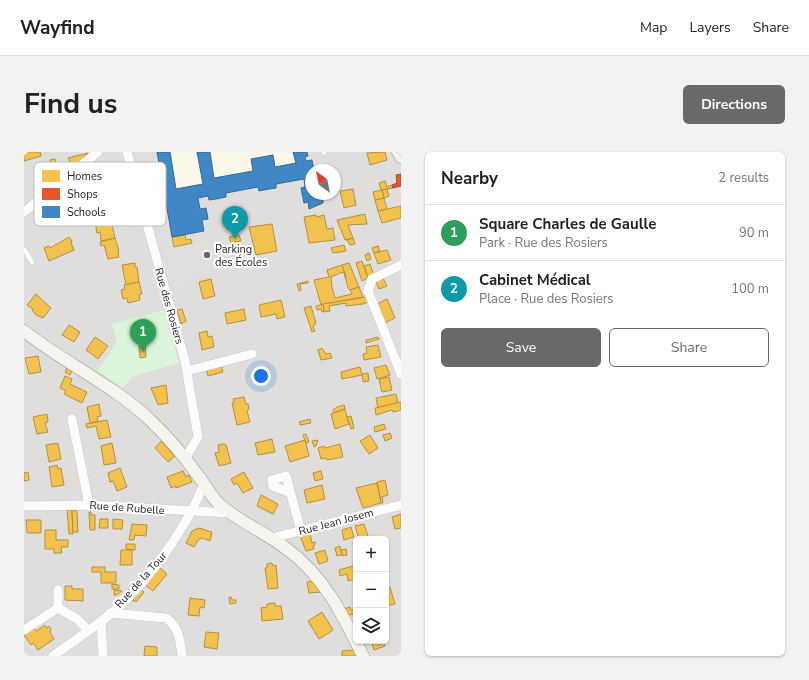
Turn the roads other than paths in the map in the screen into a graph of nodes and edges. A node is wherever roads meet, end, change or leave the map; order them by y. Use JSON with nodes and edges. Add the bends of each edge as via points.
{"nodes":[{"id":1,"x":98,"y":152,"type":"edge"},
{"id":2,"x":127,"y":152,"type":"edge"},
{"id":3,"x":398,"y":152,"type":"edge"},
{"id":4,"x":401,"y":157,"type":"edge"},
{"id":5,"x":86,"y":162,"type":"edge"},
{"id":6,"x":130,"y":162,"type":"edge"},
{"id":7,"x":34,"y":204,"type":"edge"},
{"id":8,"x":24,"y":212,"type":"edge"},
{"id":9,"x":147,"y":226,"type":"edge"},
{"id":10,"x":24,"y":249,"type":"edge"},
{"id":11,"x":32,"y":262,"type":"dead end"},
{"id":12,"x":401,"y":265,"type":"edge"},
{"id":13,"x":24,"y":331,"type":"edge"},
{"id":14,"x":252,"y":354,"type":"dead end"},
{"id":15,"x":187,"y":371,"type":"junction"},
{"id":16,"x":401,"y":374,"type":"edge"},
{"id":17,"x":72,"y":419,"type":"dead end"},
{"id":18,"x":185,"y":459,"type":"junction"},
{"id":19,"x":204,"y":483,"type":"junction"},
{"id":20,"x":291,"y":493,"type":"dead end"},
{"id":21,"x":89,"y":505,"type":"junction"},
{"id":22,"x":401,"y":505,"type":"edge"},
{"id":23,"x":24,"y":506,"type":"edge"},
{"id":24,"x":189,"y":512,"type":"junction"},
{"id":25,"x":230,"y":513,"type":"junction"},
{"id":26,"x":301,"y":530,"type":"junction"},
{"id":27,"x":272,"y":538,"type":"junction"},
{"id":28,"x":58,"y":590,"type":"dead end"},
{"id":29,"x":58,"y":608,"type":"junction"},
{"id":30,"x":110,"y":613,"type":"junction"},
{"id":31,"x":101,"y":621,"type":"junction"},
{"id":32,"x":24,"y":630,"type":"edge"},
{"id":33,"x":88,"y":630,"type":"junction"},
{"id":34,"x":53,"y":656,"type":"edge"},
{"id":35,"x":103,"y":656,"type":"edge"},
{"id":36,"x":182,"y":656,"type":"edge"},
{"id":37,"x":363,"y":656,"type":"edge"}],
"edges":[{"from":1,"to":5,"type":"street"},
{"from":2,"to":6,"type":"street","name":"Rue des Rosiers"},
{"from":3,"to":4,"type":"main road"},
{"from":7,"to":8,"type":"street"},
{"from":9,"to":15,"type":"street","name":"Rue des Rosiers"},
{"from":10,"to":11,"type":"lane"},
{"from":12,"to":16,"type":"street","via":[[372,279],[368,291]]},
{"from":13,"to":18,"type":"main road","via":[[121,395],[150,420]]},
{"from":14,"to":15,"type":"street"},
{"from":15,"to":18,"type":"street","name":"Rue des Rosiers","via":[[198,437]]},
{"from":17,"to":21,"type":"street"},
{"from":18,"to":19,"type":"main road"},
{"from":19,"to":24,"type":"street","name":"Rue de la Tour","via":[[197,502]]},
{"from":19,"to":25,"type":"main road"},
{"from":20,"to":26,"type":"street"},
{"from":21,"to":23,"type":"street","name":"Rue de Rubelle"},
{"from":21,"to":24,"type":"street","name":"Rue de Rubelle"},
{"from":22,"to":26,"type":"street","name":"Rue Jean Josem"},
{"from":24,"to":25,"type":"street","name":"Rue de Rubelle"},
{"from":24,"to":30,"type":"street","name":"Rue de la Tour","via":[[164,555],[125,601]]},
{"from":25,"to":27,"type":"main road"},
{"from":26,"to":27,"type":"street","name":"Rue Jean Josem"},
{"from":27,"to":37,"type":"main road","via":[[318,577]]},
{"from":28,"to":29,"type":"street"},
{"from":29,"to":32,"type":"street"},
{"from":29,"to":33,"type":"street"},
{"from":30,"to":31,"type":"street","name":"Rue de la Tour"},
{"from":30,"to":36,"type":"street","via":[[166,618],[179,632]]},
{"from":31,"to":33,"type":"street","name":"Rue de la Tour"},
{"from":31,"to":35,"type":"street"},
{"from":33,"to":34,"type":"street","name":"Rue de la Tour"}]}
